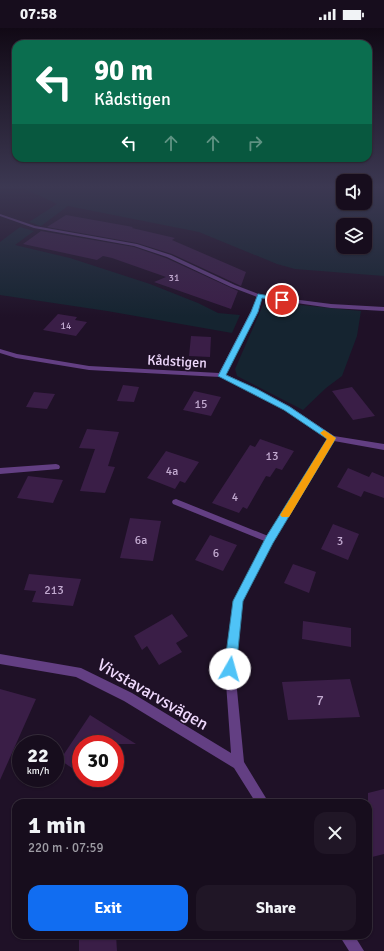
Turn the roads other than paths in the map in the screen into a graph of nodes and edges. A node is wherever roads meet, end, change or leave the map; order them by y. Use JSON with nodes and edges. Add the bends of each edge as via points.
{"nodes":[{"id":1,"x":57,"y":231,"type":"edge"},
{"id":2,"x":260,"y":296,"type":"junction"},
{"id":3,"x":384,"y":309,"type":"edge"},
{"id":4,"x":0,"y":351,"type":"edge"},
{"id":5,"x":222,"y":376,"type":"junction"},
{"id":6,"x":332,"y":438,"type":"junction"},
{"id":7,"x":384,"y":447,"type":"edge"},
{"id":8,"x":56,"y":467,"type":"dead end"},
{"id":9,"x":0,"y":471,"type":"edge"},
{"id":10,"x":176,"y":502,"type":"dead end"},
{"id":11,"x":270,"y":540,"type":"junction"},
{"id":12,"x":0,"y":660,"type":"edge"},
{"id":13,"x":238,"y":764,"type":"junction"},
{"id":14,"x":260,"y":799,"type":"edge"},
{"id":15,"x":349,"y":939,"type":"edge"},
{"id":16,"x":357,"y":951,"type":"edge"}],
"edges":[{"from":1,"to":2,"type":"street","via":[[135,245],[169,256]]},
{"from":2,"to":3,"type":"street","via":[[324,305]]},
{"from":2,"to":5,"type":"street"},
{"from":4,"to":5,"type":"street","name":"Kådstigen","via":[[89,368]]},
{"from":5,"to":6,"type":"street","name":"Kådstigen","via":[[287,408]]},
{"from":6,"to":7,"type":"street","name":"Kådstigen"},
{"from":6,"to":11,"type":"street"},
{"from":8,"to":9,"type":"street"},
{"from":10,"to":11,"type":"street"},
{"from":11,"to":13,"type":"street","via":[[238,601],[230,669]]},
{"from":12,"to":13,"type":"street","name":"Vivstavarvsvägen","via":[[77,672],[128,697]]},
{"from":13,"to":14,"type":"street","name":"Vivstavarvsvägen"},
{"from":15,"to":16,"type":"street"}]}
